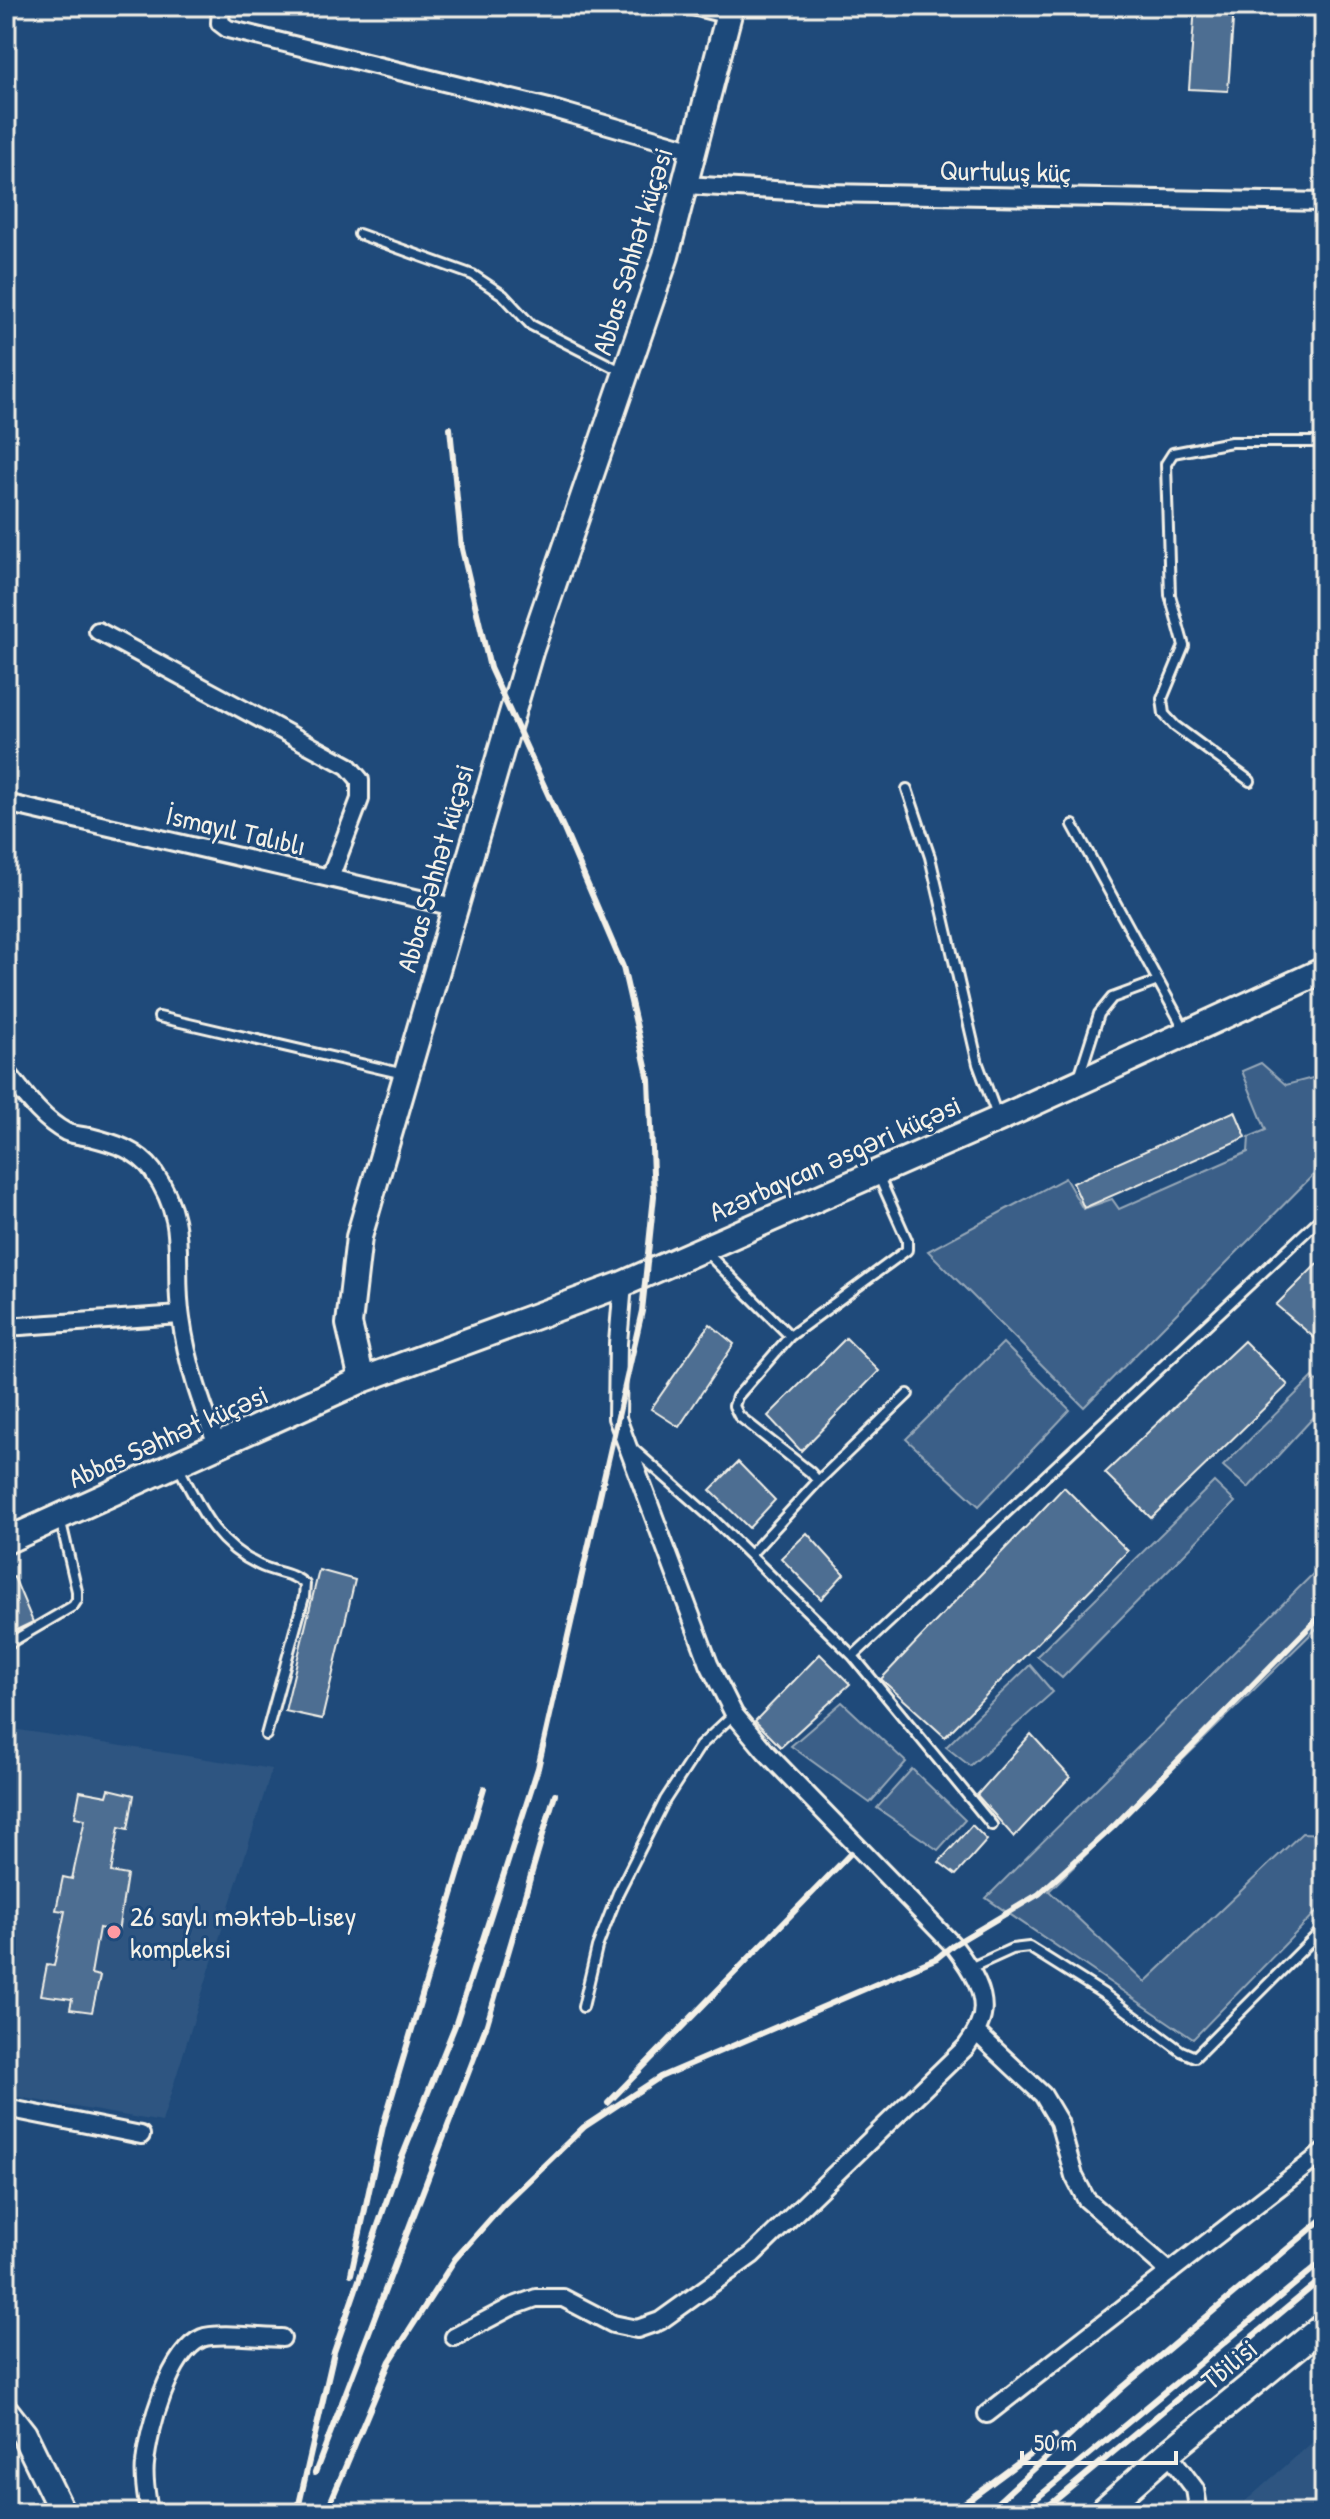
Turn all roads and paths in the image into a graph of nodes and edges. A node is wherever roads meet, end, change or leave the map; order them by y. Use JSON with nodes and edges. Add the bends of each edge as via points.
{"nodes":[{"id":1,"x":221,"y":6,"type":"edge"},
{"id":2,"x":693,"y":6,"type":"edge"},
{"id":3,"x":730,"y":11,"type":"edge"},
{"id":4,"x":694,"y":150,"type":"junction"},
{"id":5,"x":685,"y":185,"type":"junction"},
{"id":6,"x":1324,"y":202,"type":"edge"},
{"id":7,"x":359,"y":234,"type":"dead end"},
{"id":8,"x":626,"y":374,"type":"junction"},
{"id":9,"x":1324,"y":442,"type":"edge"},
{"id":10,"x":98,"y":631,"type":"dead end"},
{"id":11,"x":1250,"y":781,"type":"dead end"},
{"id":12,"x":907,"y":789,"type":"dead end"},
{"id":13,"x":6,"y":803,"type":"edge"},
{"id":14,"x":1073,"y":825,"type":"dead end"},
{"id":15,"x":330,"y":878,"type":"junction"},
{"id":16,"x":454,"y":907,"type":"junction"},
{"id":17,"x":1324,"y":970,"type":"edge"},
{"id":18,"x":1158,"y":981,"type":"junction"},
{"id":19,"x":159,"y":1017,"type":"dead end"},
{"id":20,"x":1186,"y":1033,"type":"junction"},
{"id":21,"x":6,"y":1071,"type":"edge"},
{"id":22,"x":405,"y":1075,"type":"junction"},
{"id":23,"x":1077,"y":1083,"type":"junction"},
{"id":24,"x":999,"y":1119,"type":"junction"},
{"id":25,"x":877,"y":1172,"type":"junction"},
{"id":26,"x":1324,"y":1215,"type":"edge"},
{"id":27,"x":703,"y":1249,"type":"junction"},
{"id":28,"x":623,"y":1284,"type":"junction"},
{"id":29,"x":180,"y":1315,"type":"junction"},
{"id":30,"x":6,"y":1327,"type":"edge"},
{"id":31,"x":790,"y":1336,"type":"junction"},
{"id":32,"x":362,"y":1380,"type":"junction"},
{"id":33,"x":908,"y":1394,"type":"dead end"},
{"id":34,"x":628,"y":1445,"type":"junction"},
{"id":35,"x":218,"y":1447,"type":"junction"},
{"id":36,"x":178,"y":1465,"type":"junction"},
{"id":37,"x":818,"y":1481,"type":"junction"},
{"id":38,"x":60,"y":1518,"type":"junction"},
{"id":39,"x":6,"y":1541,"type":"edge"},
{"id":40,"x":750,"y":1555,"type":"junction"},
{"id":41,"x":6,"y":1645,"type":"edge"},
{"id":42,"x":853,"y":1656,"type":"junction"},
{"id":43,"x":734,"y":1714,"type":"junction"},
{"id":44,"x":266,"y":1735,"type":"dead end"},
{"id":45,"x":992,"y":1825,"type":"dead end"},
{"id":46,"x":1324,"y":1928,"type":"edge"},
{"id":47,"x":970,"y":1968,"type":"junction"},
{"id":48,"x":583,"y":2007,"type":"dead end"},
{"id":49,"x":976,"y":2032,"type":"junction"},
{"id":50,"x":6,"y":2108,"type":"edge"},
{"id":51,"x":141,"y":2135,"type":"dead end"},
{"id":52,"x":1324,"y":2152,"type":"edge"},
{"id":53,"x":1170,"y":2272,"type":"junction"},
{"id":54,"x":1324,"y":2325,"type":"edge"},
{"id":55,"x":454,"y":2337,"type":"dead end"},
{"id":56,"x":282,"y":2338,"type":"dead end"},
{"id":57,"x":6,"y":2411,"type":"edge"},
{"id":58,"x":987,"y":2414,"type":"dead end"},
{"id":59,"x":1168,"y":2453,"type":"junction"},
{"id":60,"x":60,"y":2513,"type":"edge"},
{"id":61,"x":149,"y":2513,"type":"edge"},
{"id":62,"x":1100,"y":2513,"type":"edge"},
{"id":63,"x":1199,"y":2513,"type":"edge"}],
"edges":[{"from":1,"to":4,"type":"street","via":[[220,23],[228,29],[553,109]]},
{"from":2,"to":3,"type":"street"},
{"from":3,"to":4,"type":"main road","name":"Abbas Səhhət küçəsi"},
{"from":4,"to":5,"type":"main road","name":"Abbas Səhhət küçəsi"},
{"from":5,"to":6,"type":"street","name":"Qurtuluş küç","via":[[826,193]]},
{"from":5,"to":8,"type":"main road","name":"Abbas Səhhət küçəsi"},
{"from":7,"to":8,"type":"lane","via":[[473,275],[503,295],[531,325]]},
{"from":8,"to":16,"type":"main road","name":"Abbas Səhhət küçəsi","via":[[530,652]]},
{"from":9,"to":11,"type":"lane","via":[[1231,442],[1173,453],[1166,464],[1170,595],[1184,646],[1162,699],[1164,714]]},
{"from":10,"to":15,"type":"street","via":[[348,766],[360,780],[360,799]]},
{"from":12,"to":24,"type":"lane","via":[[930,857],[978,1064]]},
{"from":13,"to":15,"type":"street","name":"İsmayıl Talıblı"},
{"from":14,"to":18,"type":"lane"},
{"from":15,"to":16,"type":"street","name":"İsmayıl Talıblı"},
{"from":16,"to":22,"type":"main road","name":"Abbas Səhhət küçəsi"},
{"from":17,"to":20,"type":"main road","name":"Azərbaycan əsgəri küçəsi"},
{"from":18,"to":20,"type":"lane"},
{"from":18,"to":23,"type":"lane","via":[[1112,998],[1099,1014]]},
{"from":19,"to":22,"type":"lane"},
{"from":20,"to":23,"type":"main road","name":"Azərbaycan əsgəri küçəsi"},
{"from":21,"to":29,"type":"street","via":[[34,1106],[67,1132],[134,1152],[152,1169],[170,1200],[179,1231]]},
{"from":22,"to":32,"type":"main road","name":"Abbas Səhhət küçəsi","via":[[359,1237],[349,1324]]},
{"from":23,"to":24,"type":"main road","name":"Azərbaycan əsgəri küçəsi"},
{"from":24,"to":25,"type":"main road","name":"Azərbaycan əsgəri küçəsi"},
{"from":25,"to":27,"type":"main road","name":"Azərbaycan əsgəri küçəsi"},
{"from":25,"to":31,"type":"lane","via":[[907,1250]]},
{"from":26,"to":42,"type":"lane"},
{"from":27,"to":28,"type":"main road","name":"Azərbaycan əsgəri küçəsi"},
{"from":27,"to":31,"type":"lane"},
{"from":28,"to":32,"type":"main road","name":"Azərbaycan əsgəri küçəsi"},
{"from":28,"to":34,"type":"street","via":[[617,1418]]},
{"from":29,"to":30,"type":"street"},
{"from":29,"to":35,"type":"street","via":[[196,1391]]},
{"from":31,"to":37,"type":"lane","via":[[734,1406],[739,1416]]},
{"from":32,"to":35,"type":"main road","name":"Abbas Səhhət küçəsi"},
{"from":33,"to":37,"type":"lane"},
{"from":34,"to":40,"type":"lane"},
{"from":34,"to":43,"type":"street","via":[[709,1664]]},
{"from":35,"to":36,"type":"main road","name":"Abbas Səhhət küçəsi"},
{"from":36,"to":38,"type":"main road","name":"Abbas Səhhət küçəsi"},
{"from":36,"to":44,"type":"lane","via":[[205,1518],[237,1554],[305,1584]]},
{"from":37,"to":40,"type":"lane"},
{"from":38,"to":39,"type":"main road","name":"Abbas Səhhət küçəsi"},
{"from":38,"to":41,"type":"lane","via":[[77,1600]]},
{"from":40,"to":42,"type":"lane"},
{"from":42,"to":45,"type":"lane"},
{"from":43,"to":47,"type":"street"},
{"from":43,"to":48,"type":"lane","via":[[700,1746],[665,1800],[618,1893],[597,1947]]},
{"from":46,"to":47,"type":"lane","via":[[1195,2057],[1029,1947]]},
{"from":47,"to":49,"type":"street","via":[[982,2003]]},
{"from":49,"to":53,"type":"street","via":[[1043,2095],[1059,2122],[1086,2199]]},
{"from":49,"to":55,"type":"street","via":[[956,2058],[752,2255],[660,2321],[637,2329],[613,2324],[563,2298],[536,2298]]},
{"from":50,"to":51,"type":"street"},
{"from":52,"to":53,"type":"street"},
{"from":53,"to":58,"type":"street"},
{"from":54,"to":59,"type":"main road","name":"Tbilisi"},
{"from":56,"to":61,"type":"street","via":[[206,2336],[185,2351],[165,2388],[144,2465]]},
{"from":57,"to":60,"type":"main road","via":[[24,2434]]},
{"from":59,"to":62,"type":"main road","name":"Tbilisi"},
{"from":59,"to":63,"type":"street","via":[[1195,2489]]}]}
